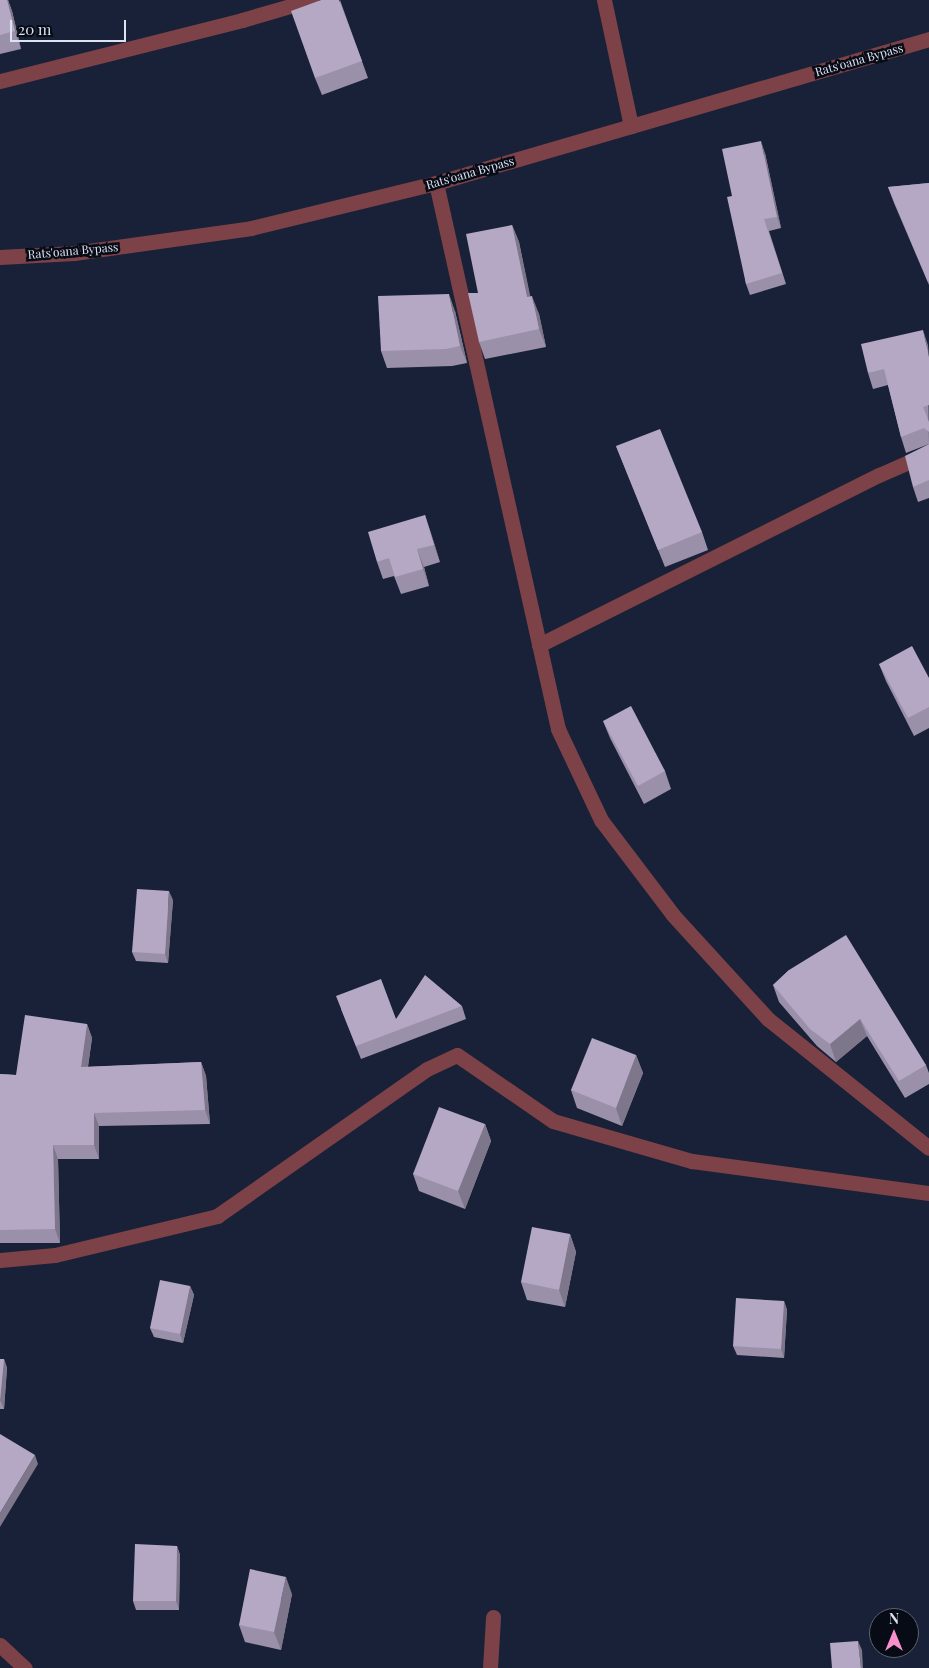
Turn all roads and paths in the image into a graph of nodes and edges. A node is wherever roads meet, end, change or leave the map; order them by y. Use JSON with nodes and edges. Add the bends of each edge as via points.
{"nodes":[{"id":1,"x":311,"y":0,"type":"edge"},
{"id":2,"x":604,"y":0,"type":"edge"},
{"id":3,"x":929,"y":39,"type":"edge"},
{"id":4,"x":0,"y":81,"type":"edge"},
{"id":5,"x":631,"y":126,"type":"junction"},
{"id":6,"x":436,"y":183,"type":"junction"},
{"id":7,"x":0,"y":257,"type":"edge"},
{"id":8,"x":929,"y":453,"type":"edge"},
{"id":9,"x":539,"y":645,"type":"junction"},
{"id":10,"x":929,"y":1148,"type":"edge"},
{"id":11,"x":929,"y":1193,"type":"edge"},
{"id":12,"x":0,"y":1260,"type":"edge"},
{"id":13,"x":493,"y":1617,"type":"dead end"},
{"id":14,"x":0,"y":1645,"type":"edge"},
{"id":15,"x":25,"y":1668,"type":"edge"},
{"id":16,"x":490,"y":1668,"type":"edge"}],
"edges":[{"from":1,"to":4,"type":"street"},
{"from":2,"to":5,"type":"street"},
{"from":3,"to":5,"type":"street","name":"Rats'oana Bypass"},
{"from":5,"to":6,"type":"street","name":"Rats'oana Bypass"},
{"from":6,"to":7,"type":"street","name":"Rats'oana Bypass","via":[[252,228],[74,253]]},
{"from":6,"to":9,"type":"street"},
{"from":8,"to":9,"type":"street"},
{"from":9,"to":10,"type":"street","via":[[558,729],[601,820],[673,915],[768,1019]]},
{"from":11,"to":12,"type":"street","via":[[692,1161],[563,1124],[553,1121],[457,1054],[428,1069],[217,1216],[55,1256]]},
{"from":13,"to":16,"type":"street"},
{"from":14,"to":15,"type":"street"}]}
